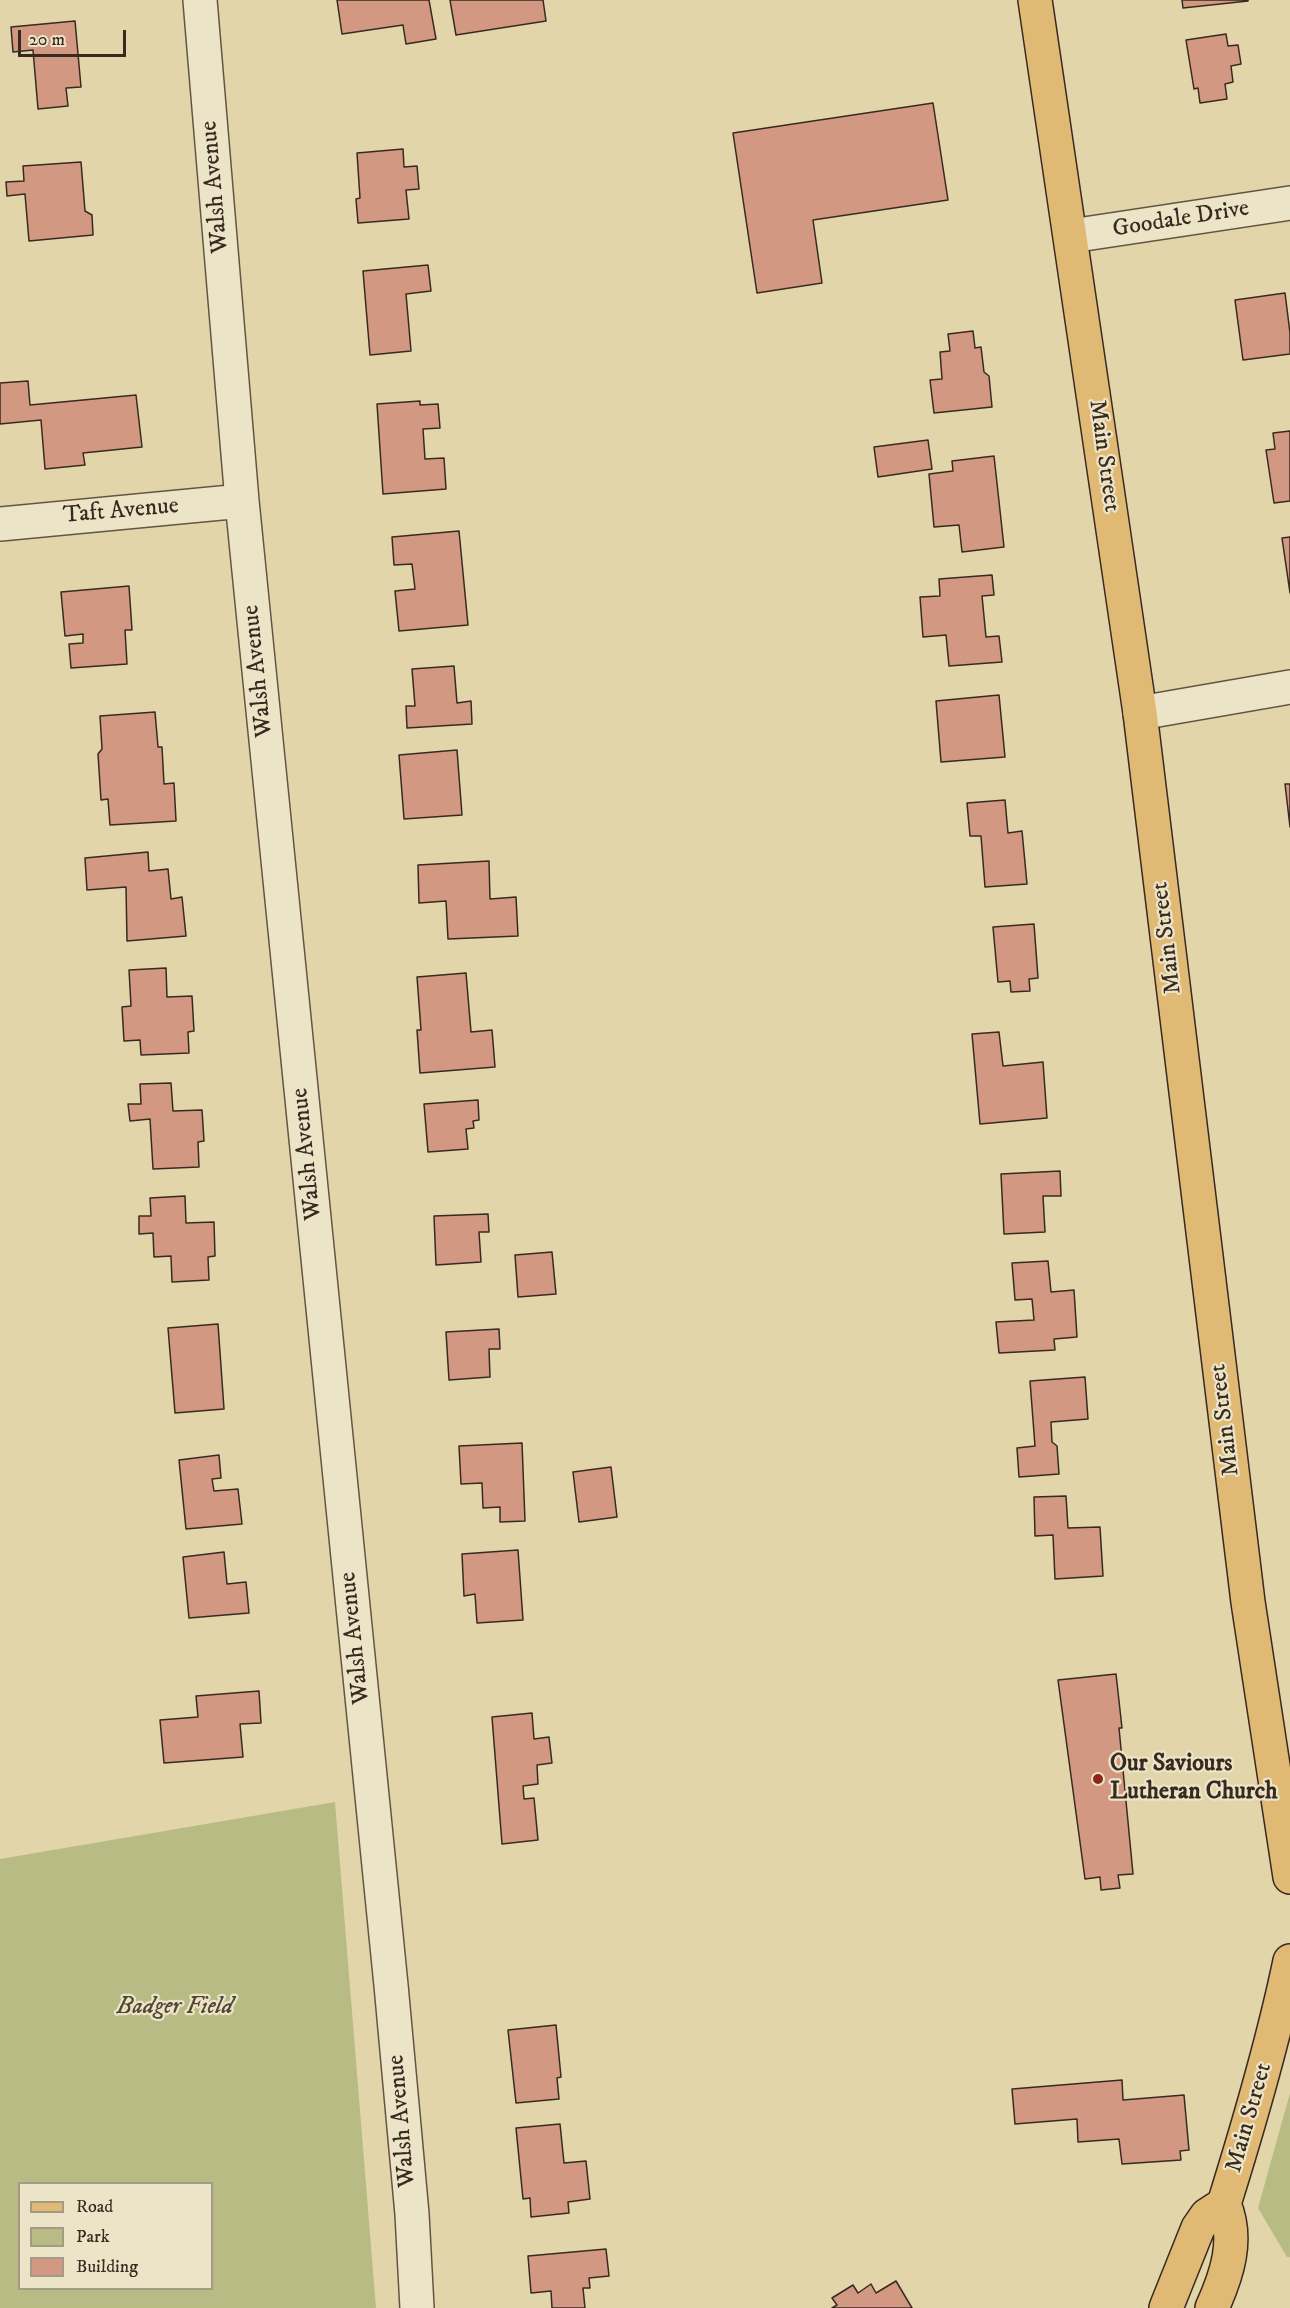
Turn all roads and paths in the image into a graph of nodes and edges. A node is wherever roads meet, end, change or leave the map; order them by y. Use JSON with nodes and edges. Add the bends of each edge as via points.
{"nodes":[{"id":1,"x":200,"y":0,"type":"edge"},
{"id":2,"x":1035,"y":0,"type":"edge"},
{"id":3,"x":1290,"y":203,"type":"edge"},
{"id":4,"x":1071,"y":236,"type":"junction"},
{"id":5,"x":242,"y":501,"type":"junction"},
{"id":6,"x":0,"y":524,"type":"edge"},
{"id":7,"x":1290,"y":687,"type":"edge"},
{"id":8,"x":1140,"y":713,"type":"junction"},
{"id":9,"x":1290,"y":1877,"type":"edge"},
{"id":10,"x":1290,"y":1961,"type":"edge"},
{"id":11,"x":1224,"y":2204,"type":"junction"},
{"id":12,"x":417,"y":2308,"type":"edge"},
{"id":13,"x":1166,"y":2308,"type":"edge"},
{"id":14,"x":1212,"y":2308,"type":"edge"}],
"edges":[{"from":1,"to":5,"type":"street","name":"Walsh Avenue"},
{"from":2,"to":4,"type":"main road","name":"Main Street"},
{"from":3,"to":4,"type":"street","name":"Goodale Drive"},
{"from":4,"to":8,"type":"main road","name":"Main Street"},
{"from":5,"to":6,"type":"street","name":"Taft Avenue"},
{"from":5,"to":12,"type":"street","name":"Walsh Avenue","via":[[391,1985]]},
{"from":7,"to":8,"type":"street"},
{"from":8,"to":9,"type":"main road","name":"Main Street","via":[[1248,1602]]},
{"from":10,"to":11,"type":"main road","name":"Main Street","via":[[1254,2109]]},
{"from":11,"to":13,"type":"main road","via":[[1207,2215],[1198,2228]]},
{"from":11,"to":14,"type":"main road","via":[[1233,2234]]}]}
